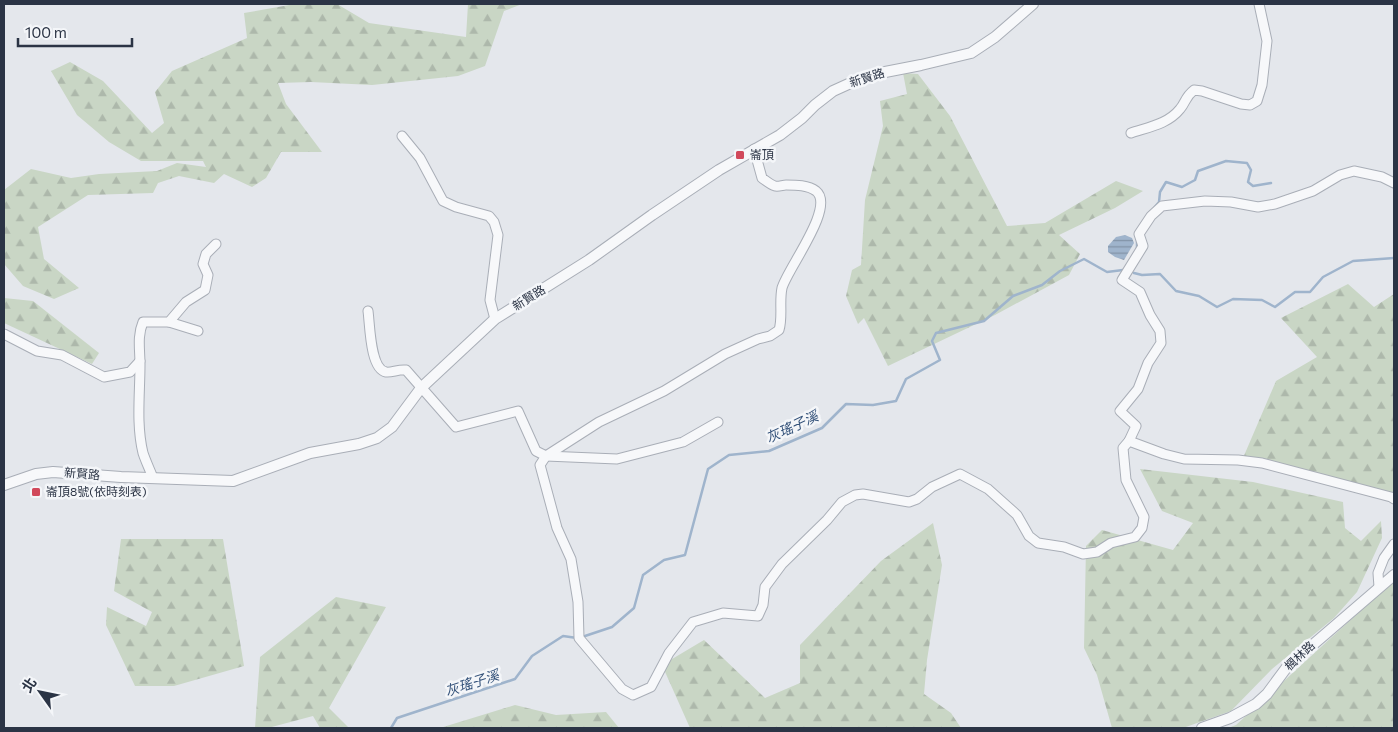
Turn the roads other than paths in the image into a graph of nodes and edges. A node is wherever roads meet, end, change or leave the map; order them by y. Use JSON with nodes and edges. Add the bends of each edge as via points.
{"nodes":[{"id":1,"x":1032,"y":4,"type":"edge"},
{"id":2,"x":1259,"y":4,"type":"edge"},
{"id":3,"x":1131,"y":133,"type":"dead end"},
{"id":4,"x":402,"y":136,"type":"dead end"},
{"id":5,"x":754,"y":149,"type":"junction"},
{"id":6,"x":1394,"y":183,"type":"edge"},
{"id":7,"x":216,"y":244,"type":"dead end"},
{"id":8,"x":368,"y":311,"type":"dead end"},
{"id":9,"x":494,"y":320,"type":"junction"},
{"id":10,"x":169,"y":322,"type":"junction"},
{"id":11,"x":198,"y":331,"type":"dead end"},
{"id":12,"x":4,"y":334,"type":"edge"},
{"id":13,"x":140,"y":361,"type":"junction"},
{"id":14,"x":421,"y":388,"type":"junction"},
{"id":15,"x":718,"y":422,"type":"dead end"},
{"id":16,"x":1128,"y":441,"type":"junction"},
{"id":17,"x":546,"y":456,"type":"junction"},
{"id":18,"x":153,"y":478,"type":"junction"},
{"id":19,"x":4,"y":485,"type":"edge"},
{"id":20,"x":1394,"y":499,"type":"edge"},
{"id":21,"x":1394,"y":544,"type":"edge"},
{"id":22,"x":1394,"y":574,"type":"edge"},
{"id":23,"x":1379,"y":586,"type":"junction"},
{"id":24,"x":1202,"y":728,"type":"edge"}],
"edges":[{"from":1,"to":5,"type":"street","name":"新賢路","via":[[995,37],[971,53],[856,80],[833,91],[780,135]]},
{"from":2,"to":3,"type":"street","via":[[1267,41],[1257,100],[1250,105],[1242,104],[1194,90],[1180,109],[1163,123]]},
{"from":4,"to":9,"type":"street","via":[[420,158],[443,201],[456,208],[489,216],[494,222],[498,235],[490,300]]},
{"from":5,"to":9,"type":"street","name":"新賢路"},
{"from":5,"to":17,"type":"street","via":[[762,178],[774,186],[810,187],[818,192],[822,202],[819,217],[783,286],[779,330],[726,354],[664,391],[599,422]]},
{"from":6,"to":16,"type":"street","via":[[1354,171],[1340,175],[1313,191],[1275,204],[1258,207],[1205,201],[1162,206],[1151,216],[1139,234],[1143,246],[1122,280],[1140,292],[1160,332],[1161,343],[1138,388],[1120,411],[1136,426]]},
{"from":7,"to":10,"type":"street","via":[[206,254],[203,264],[208,275],[205,290],[186,302]]},
{"from":8,"to":14,"type":"street","via":[[374,359],[378,366],[387,372],[406,370]]},
{"from":9,"to":14,"type":"street","name":"新賢路"},
{"from":10,"to":11,"type":"street"},
{"from":10,"to":13,"type":"street","via":[[143,322],[138,346]]},
{"from":12,"to":13,"type":"street","via":[[37,351],[62,355],[104,377],[130,372]]},
{"from":13,"to":18,"type":"street","via":[[139,426],[143,453]]},
{"from":14,"to":17,"type":"street","via":[[456,427],[518,411],[536,451]]},
{"from":14,"to":18,"type":"street","name":"新賢路","via":[[392,427],[377,438],[310,454],[233,481]]},
{"from":15,"to":17,"type":"street","via":[[683,442],[617,459]]},
{"from":16,"to":17,"type":"street","via":[[1123,448],[1126,480],[1144,516],[1142,528],[1135,537],[1083,554],[1038,543],[1017,515],[988,489],[960,474],[908,502],[855,495],[842,502],[782,564],[765,587],[758,616],[723,613],[693,622],[669,653],[651,687],[633,695],[622,689],[579,638],[578,602],[571,559],[557,528],[540,465]]},
{"from":16,"to":20,"type":"street","via":[[1184,459],[1262,463]]},
{"from":18,"to":19,"type":"street","name":"新賢路","via":[[53,472]]},
{"from":21,"to":23,"type":"street","via":[[1378,573]]},
{"from":22,"to":23,"type":"street","name":"楓林路"},
{"from":23,"to":24,"type":"street","name":"楓林路","via":[[1287,667],[1256,704]]}]}
